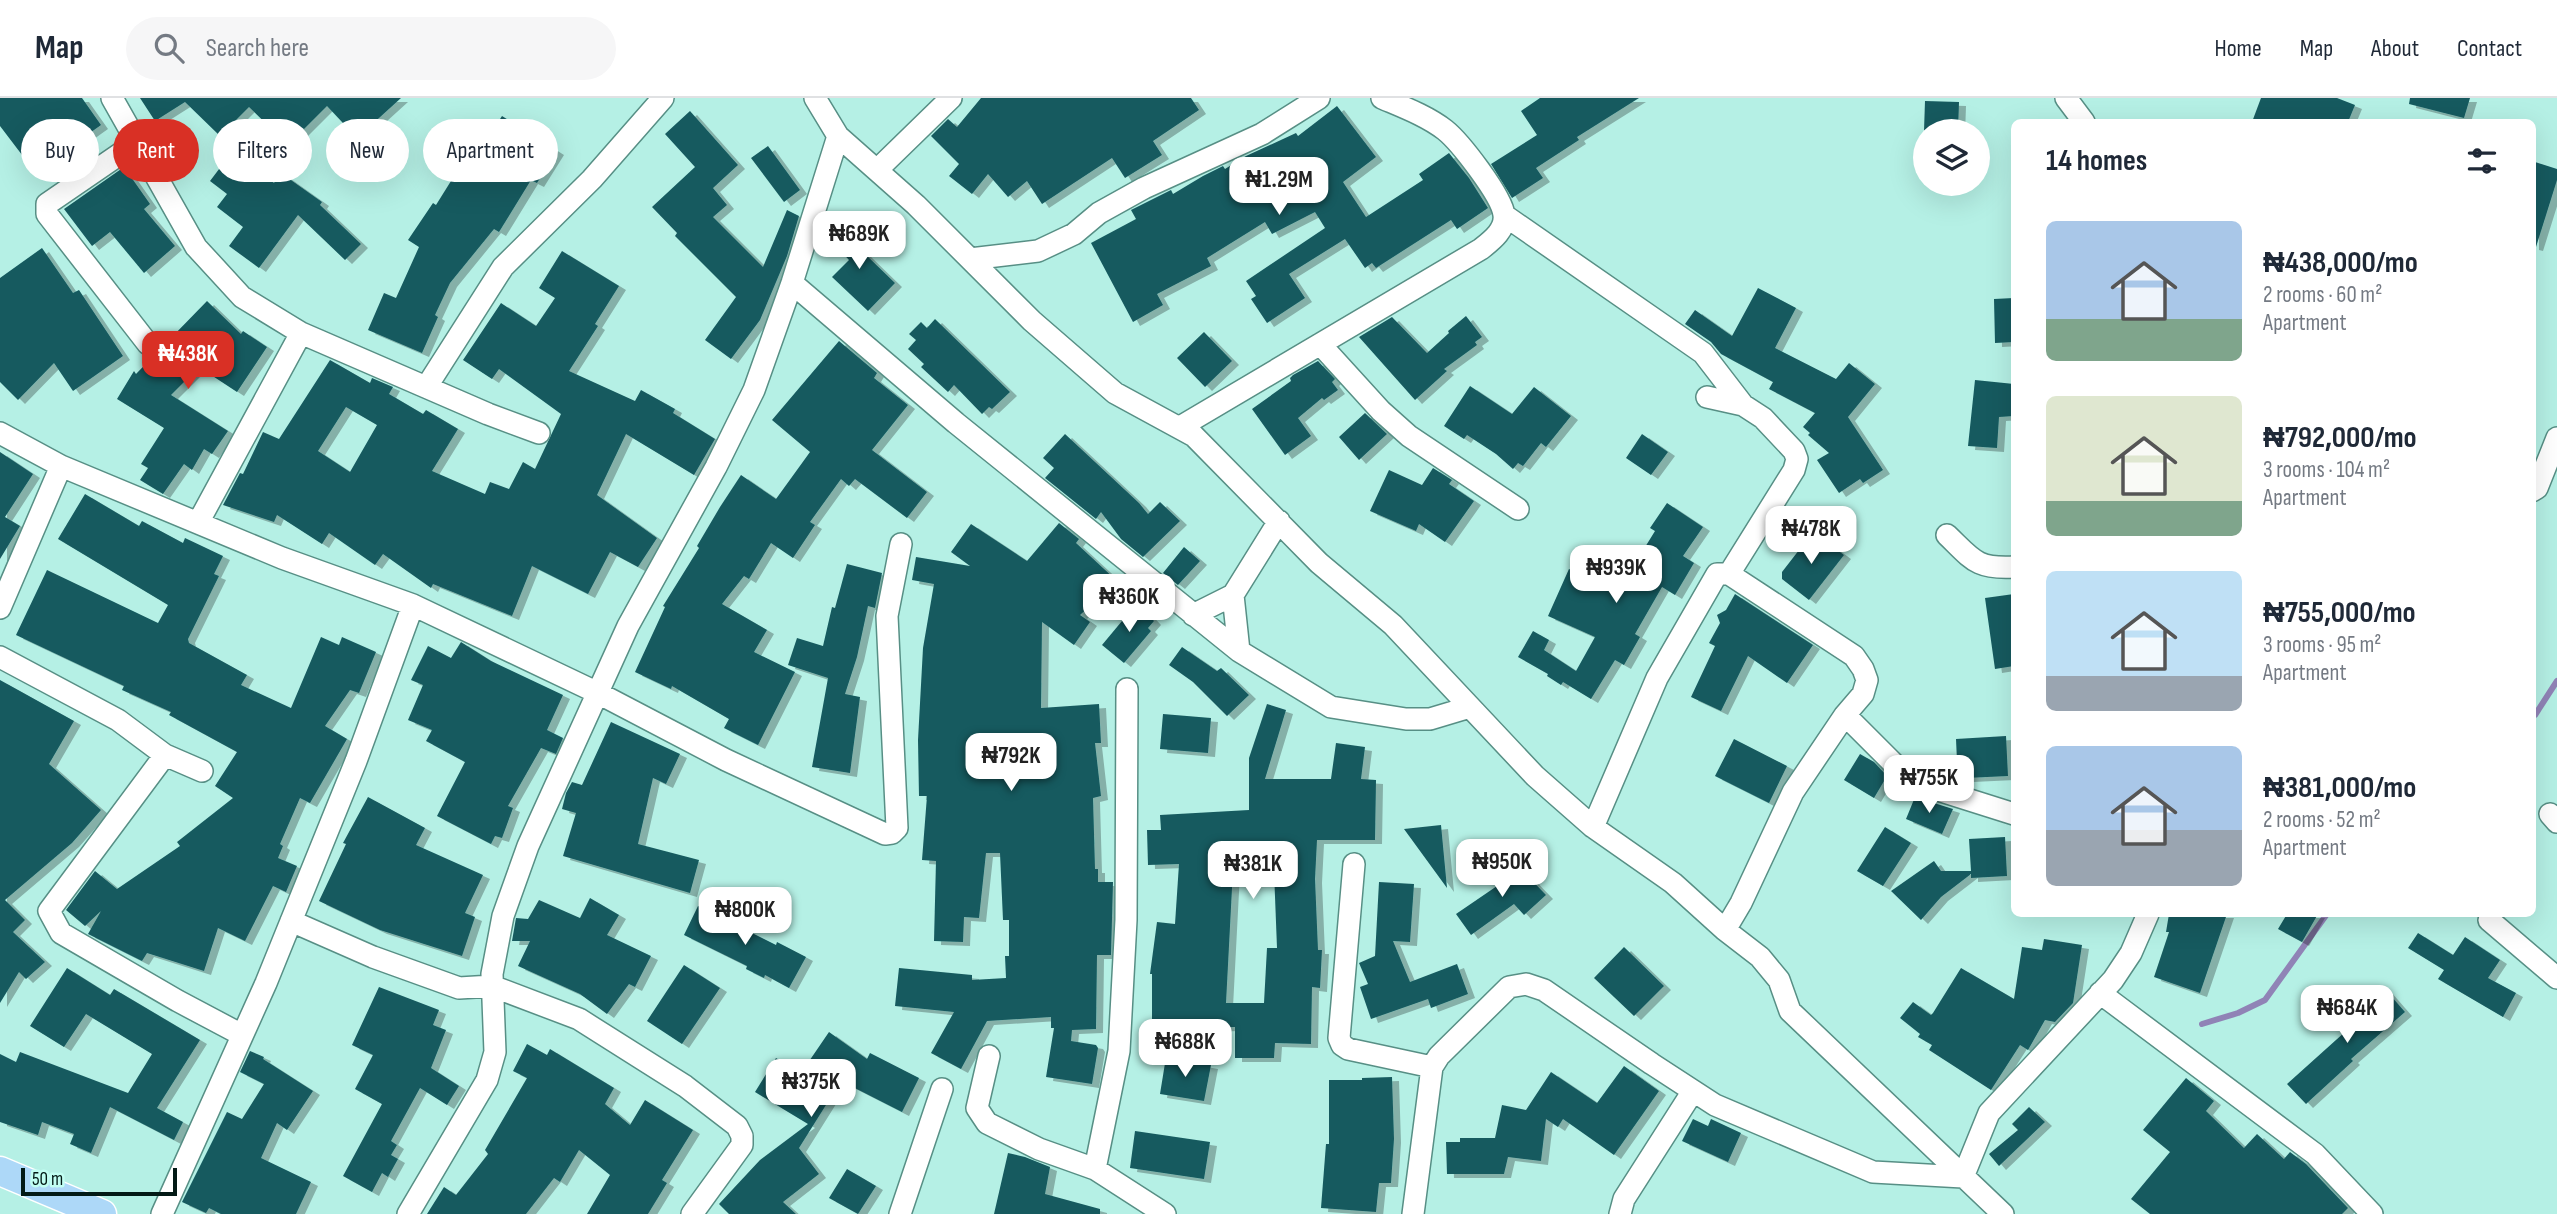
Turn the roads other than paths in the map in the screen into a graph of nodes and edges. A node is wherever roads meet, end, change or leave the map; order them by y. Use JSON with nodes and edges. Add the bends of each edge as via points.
{"nodes":[{"id":1,"x":112,"y":98,"type":"edge"},
{"id":2,"x":663,"y":98,"type":"edge"},
{"id":3,"x":815,"y":98,"type":"edge"},
{"id":4,"x":951,"y":98,"type":"edge"},
{"id":5,"x":1318,"y":98,"type":"edge"},
{"id":6,"x":1382,"y":98,"type":"edge"},
{"id":7,"x":2066,"y":98,"type":"edge"},
{"id":8,"x":123,"y":119,"type":"edge"},
{"id":9,"x":2082,"y":119,"type":"edge"},
{"id":10,"x":838,"y":136,"type":"junction"},
{"id":11,"x":113,"y":159,"type":"edge"},
{"id":12,"x":877,"y":170,"type":"junction"},
{"id":13,"x":158,"y":182,"type":"edge"},
{"id":14,"x":1504,"y":215,"type":"junction"},
{"id":15,"x":970,"y":259,"type":"junction"},
{"id":16,"x":792,"y":283,"type":"junction"},
{"id":17,"x":301,"y":332,"type":"junction"},
{"id":18,"x":148,"y":344,"type":"dead end"},
{"id":19,"x":1320,"y":344,"type":"junction"},
{"id":20,"x":427,"y":386,"type":"junction"},
{"id":21,"x":1707,"y":397,"type":"dead end"},
{"id":22,"x":1743,"y":405,"type":"junction"},
{"id":23,"x":1207,"y":410,"type":"junction"},
{"id":24,"x":1180,"y":427,"type":"junction"},
{"id":25,"x":0,"y":433,"type":"edge"},
{"id":26,"x":539,"y":433,"type":"dead end"},
{"id":27,"x":2557,"y":438,"type":"edge"},
{"id":28,"x":1207,"y":448,"type":"junction"},
{"id":29,"x":61,"y":466,"type":"junction"},
{"id":30,"x":2536,"y":489,"type":"edge"},
{"id":31,"x":1518,"y":509,"type":"dead end"},
{"id":32,"x":1279,"y":521,"type":"junction"},
{"id":33,"x":199,"y":522,"type":"junction"},
{"id":34,"x":1947,"y":535,"type":"dead end"},
{"id":35,"x":901,"y":544,"type":"dead end"},
{"id":36,"x":2011,"y":567,"type":"edge"},
{"id":37,"x":1729,"y":574,"type":"junction"},
{"id":38,"x":1233,"y":595,"type":"junction"},
{"id":39,"x":413,"y":605,"type":"junction"},
{"id":40,"x":0,"y":608,"type":"edge"},
{"id":41,"x":1193,"y":615,"type":"junction"},
{"id":42,"x":1239,"y":651,"type":"junction"},
{"id":43,"x":0,"y":657,"type":"edge"},
{"id":44,"x":1127,"y":689,"type":"dead end"},
{"id":45,"x":598,"y":693,"type":"junction"},
{"id":46,"x":1471,"y":707,"type":"junction"},
{"id":47,"x":1845,"y":715,"type":"junction"},
{"id":48,"x":165,"y":755,"type":"junction"},
{"id":49,"x":202,"y":771,"type":"dead end"},
{"id":50,"x":2011,"y":813,"type":"edge"},
{"id":51,"x":1593,"y":827,"type":"junction"},
{"id":52,"x":1354,"y":864,"type":"dead end"},
{"id":53,"x":2147,"y":917,"type":"edge"},
{"id":54,"x":2489,"y":920,"type":"dead end"},
{"id":55,"x":291,"y":921,"type":"junction"},
{"id":56,"x":1725,"y":930,"type":"junction"},
{"id":57,"x":2557,"y":978,"type":"edge"},
{"id":58,"x":492,"y":986,"type":"junction"},
{"id":59,"x":2100,"y":993,"type":"junction"},
{"id":60,"x":242,"y":1035,"type":"junction"},
{"id":61,"x":989,"y":1056,"type":"dead end"},
{"id":62,"x":1433,"y":1068,"type":"junction"},
{"id":63,"x":942,"y":1089,"type":"dead end"},
{"id":64,"x":1693,"y":1091,"type":"junction"},
{"id":65,"x":1095,"y":1169,"type":"junction"},
{"id":66,"x":0,"y":1171,"type":"edge"},
{"id":67,"x":1963,"y":1177,"type":"junction"},
{"id":68,"x":102,"y":1214,"type":"edge"},
{"id":69,"x":162,"y":1214,"type":"edge"},
{"id":70,"x":408,"y":1214,"type":"edge"},
{"id":71,"x":692,"y":1214,"type":"edge"},
{"id":72,"x":900,"y":1214,"type":"edge"},
{"id":73,"x":1165,"y":1214,"type":"edge"},
{"id":74,"x":1413,"y":1214,"type":"edge"},
{"id":75,"x":1620,"y":1214,"type":"edge"},
{"id":76,"x":2003,"y":1214,"type":"edge"},
{"id":77,"x":2372,"y":1214,"type":"edge"}],
"edges":[{"from":1,"to":8,"type":"street"},
{"from":2,"to":20,"type":"street","via":[[592,179],[503,267]]},
{"from":3,"to":10,"type":"street"},
{"from":4,"to":12,"type":"street"},
{"from":5,"to":15,"type":"street","via":[[1262,134],[1144,188],[1099,213],[1074,234],[1038,251]]},
{"from":6,"to":14,"type":"street","via":[[1454,138],[1496,194]]},
{"from":7,"to":9,"type":"street"},
{"from":10,"to":12,"type":"street"},
{"from":10,"to":16,"type":"street"},
{"from":11,"to":18,"type":"street","via":[[47,204],[47,214]]},
{"from":12,"to":15,"type":"street"},
{"from":13,"to":17,"type":"street","via":[[196,247],[242,296]]},
{"from":14,"to":19,"type":"street","via":[[1494,239],[1480,249]]},
{"from":14,"to":22,"type":"street","via":[[1703,353]]},
{"from":15,"to":24,"type":"street","via":[[1115,393]]},
{"from":16,"to":41,"type":"street"},
{"from":16,"to":45,"type":"street","via":[[754,390],[628,626]]},
{"from":17,"to":20,"type":"street"},
{"from":17,"to":33,"type":"street"},
{"from":19,"to":23,"type":"street"},
{"from":19,"to":31,"type":"street","via":[[1409,436]]},
{"from":20,"to":26,"type":"street"},
{"from":21,"to":22,"type":"street"},
{"from":22,"to":37,"type":"street","via":[[1763,418],[1797,459]]},
{"from":23,"to":24,"type":"street"},
{"from":23,"to":28,"type":"street"},
{"from":24,"to":28,"type":"street"},
{"from":25,"to":29,"type":"street"},
{"from":27,"to":30,"type":"street"},
{"from":28,"to":32,"type":"street"},
{"from":29,"to":33,"type":"street"},
{"from":29,"to":40,"type":"street"},
{"from":32,"to":38,"type":"street"},
{"from":32,"to":46,"type":"street","via":[[1319,563],[1393,625]]},
{"from":33,"to":39,"type":"street","via":[[282,558]]},
{"from":34,"to":36,"type":"street","via":[[1974,561],[1992,568]]},
{"from":35,"to":45,"type":"street","via":[[887,616],[897,828],[892,833],[885,834],[726,760]]},
{"from":37,"to":47,"type":"street","via":[[1854,656],[1867,680],[1863,694]]},
{"from":37,"to":51,"type":"street","via":[[1717,574],[1657,678]]},
{"from":38,"to":41,"type":"street"},
{"from":38,"to":42,"type":"street"},
{"from":39,"to":45,"type":"street"},
{"from":39,"to":55,"type":"street"},
{"from":41,"to":42,"type":"street"},
{"from":42,"to":46,"type":"street","via":[[1331,707],[1406,719],[1430,719]]},
{"from":43,"to":48,"type":"street","via":[[118,720]]},
{"from":44,"to":65,"type":"street","via":[[1126,920],[1119,1051]]},
{"from":45,"to":58,"type":"street","via":[[519,869],[503,916]]},
{"from":46,"to":51,"type":"street","via":[[1535,776]]},
{"from":47,"to":50,"type":"street","via":[[1919,784]]},
{"from":47,"to":56,"type":"street","via":[[1793,792]]},
{"from":48,"to":49,"type":"street"},
{"from":48,"to":60,"type":"street","via":[[49,911],[61,933]]},
{"from":51,"to":56,"type":"street","via":[[1673,883]]},
{"from":52,"to":62,"type":"street","via":[[1339,1038],[1348,1049]]},
{"from":53,"to":59,"type":"street","via":[[2131,953]]},
{"from":54,"to":57,"type":"street"},
{"from":55,"to":58,"type":"street","via":[[459,988]]},
{"from":55,"to":60,"type":"street"},
{"from":56,"to":67,"type":"street","via":[[1760,957],[1779,980],[1790,1011]]},
{"from":58,"to":70,"type":"street","via":[[495,1052],[487,1080]]},
{"from":58,"to":71,"type":"street","via":[[579,1019],[685,1086],[737,1126],[742,1145]]},
{"from":59,"to":67,"type":"street","via":[[1989,1113]]},
{"from":59,"to":77,"type":"street","via":[[2315,1154]]},
{"from":60,"to":69,"type":"street"},
{"from":61,"to":65,"type":"street","via":[[977,1108],[987,1123],[1039,1149]]},
{"from":62,"to":64,"type":"street","via":[[1439,1056],[1509,987],[1526,984],[1544,990]]},
{"from":62,"to":74,"type":"street"},
{"from":63,"to":72,"type":"street"},
{"from":64,"to":67,"type":"street","via":[[1873,1172]]},
{"from":64,"to":75,"type":"street","via":[[1624,1199]]},
{"from":65,"to":73,"type":"street"},
{"from":66,"to":68,"type":"main road"},
{"from":67,"to":76,"type":"street"}]}
